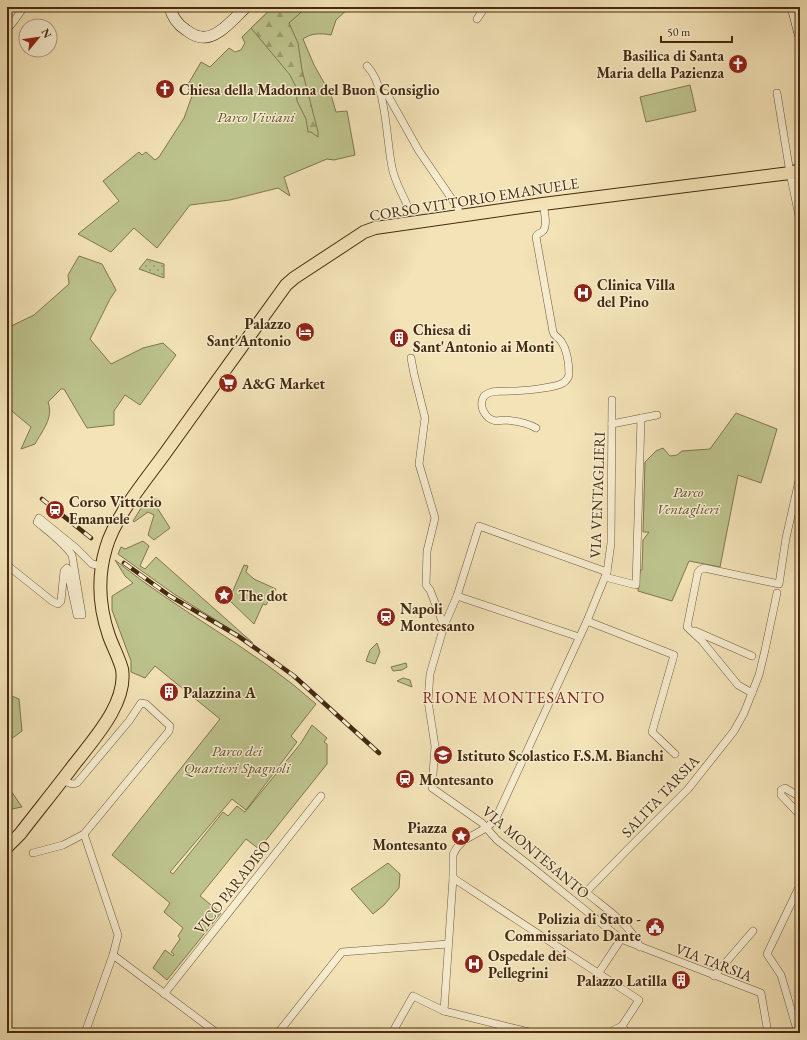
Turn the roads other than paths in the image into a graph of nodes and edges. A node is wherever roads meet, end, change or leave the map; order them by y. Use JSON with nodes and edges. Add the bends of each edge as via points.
{"nodes":[{"id":1,"x":24,"y":7,"type":"edge"},
{"id":2,"x":170,"y":7,"type":"edge"},
{"id":3,"x":246,"y":7,"type":"edge"},
{"id":4,"x":484,"y":7,"type":"edge"},
{"id":5,"x":793,"y":7,"type":"edge"},
{"id":6,"x":477,"y":19,"type":"dead end"},
{"id":7,"x":7,"y":29,"type":"edge"},
{"id":8,"x":800,"y":34,"type":"edge"},
{"id":9,"x":367,"y":66,"type":"dead end"},
{"id":10,"x":381,"y":92,"type":"junction"},
{"id":11,"x":777,"y":93,"type":"dead end"},
{"id":12,"x":797,"y":173,"type":"edge"},
{"id":13,"x":543,"y":204,"type":"junction"},
{"id":14,"x":407,"y":205,"type":"dead end"},
{"id":15,"x":458,"y":216,"type":"junction"},
{"id":16,"x":800,"y":221,"type":"edge"},
{"id":17,"x":411,"y":358,"type":"dead end"},
{"id":18,"x":612,"y":400,"type":"dead end"},
{"id":19,"x":657,"y":415,"type":"dead end"},
{"id":20,"x":641,"y":418,"type":"junction"},
{"id":21,"x":612,"y":424,"type":"junction"},
{"id":22,"x":536,"y":428,"type":"dead end"},
{"id":23,"x":800,"y":476,"type":"edge"},
{"id":24,"x":7,"y":565,"type":"edge"},
{"id":25,"x":102,"y":566,"type":"junction"},
{"id":26,"x":606,"y":574,"type":"junction"},
{"id":27,"x":777,"y":593,"type":"dead end"},
{"id":28,"x":457,"y":596,"type":"junction"},
{"id":29,"x":587,"y":621,"type":"junction"},
{"id":30,"x":444,"y":626,"type":"junction"},
{"id":31,"x":688,"y":629,"type":"junction"},
{"id":32,"x":580,"y":637,"type":"junction"},
{"id":33,"x":757,"y":658,"type":"junction"},
{"id":34,"x":752,"y":693,"type":"junction"},
{"id":35,"x":674,"y":754,"type":"dead end"},
{"id":36,"x":63,"y":779,"type":"junction"},
{"id":37,"x":321,"y":796,"type":"dead end"},
{"id":38,"x":800,"y":797,"type":"edge"},
{"id":39,"x":800,"y":815,"type":"edge"},
{"id":40,"x":487,"y":828,"type":"junction"},
{"id":41,"x":84,"y":834,"type":"junction"},
{"id":42,"x":7,"y":847,"type":"edge"},
{"id":43,"x":33,"y":853,"type":"dead end"},
{"id":44,"x":453,"y":878,"type":"junction"},
{"id":45,"x":800,"y":885,"type":"edge"},
{"id":46,"x":753,"y":931,"type":"dead end"},
{"id":47,"x":621,"y":939,"type":"junction"},
{"id":48,"x":448,"y":944,"type":"junction"},
{"id":49,"x":640,"y":947,"type":"junction"},
{"id":50,"x":113,"y":954,"type":"junction"},
{"id":51,"x":598,"y":974,"type":"junction"},
{"id":52,"x":714,"y":976,"type":"junction"},
{"id":53,"x":164,"y":994,"type":"junction"},
{"id":54,"x":444,"y":1010,"type":"junction"},
{"id":55,"x":622,"y":1026,"type":"junction"},
{"id":56,"x":85,"y":1033,"type":"edge"},
{"id":57,"x":216,"y":1033,"type":"edge"},
{"id":58,"x":278,"y":1033,"type":"edge"},
{"id":59,"x":392,"y":1033,"type":"edge"},
{"id":60,"x":533,"y":1033,"type":"edge"},
{"id":61,"x":608,"y":1033,"type":"edge"},
{"id":62,"x":627,"y":1033,"type":"edge"},
{"id":63,"x":768,"y":1033,"type":"edge"},
{"id":64,"x":798,"y":1033,"type":"edge"}],
"edges":[{"from":1,"to":7,"type":"street"},
{"from":2,"to":3,"type":"street","via":[[177,23],[197,36],[204,37],[218,32]]},
{"from":4,"to":6,"type":"street"},
{"from":5,"to":8,"type":"street"},
{"from":9,"to":10,"type":"street","via":[[372,70]]},
{"from":10,"to":14,"type":"street","via":[[392,169]]},
{"from":10,"to":15,"type":"street","via":[[387,94],[419,151],[458,208]]},
{"from":11,"to":12,"type":"street"},
{"from":12,"to":13,"type":"main road","name":"CORSO VITTORIO EMANUELE"},
{"from":12,"to":16,"type":"street"},
{"from":13,"to":15,"type":"main road","name":"CORSO VITTORIO EMANUELE"},
{"from":13,"to":22,"type":"street","via":[[545,226],[536,237],[553,332],[565,350],[569,376],[555,386],[492,392],[484,396],[482,402],[484,412],[491,419],[530,424]]},
{"from":15,"to":25,"type":"main road","name":"CORSO VITTORIO EMANUELE","via":[[389,225],[364,232],[286,285],[124,512],[106,546]]},
{"from":17,"to":30,"type":"street","via":[[425,418],[419,464],[435,518],[427,551],[426,585]]},
{"from":18,"to":21,"type":"street","name":"VIA VENTAGLIERI"},
{"from":19,"to":20,"type":"street"},
{"from":20,"to":21,"type":"street"},
{"from":20,"to":26,"type":"street","via":[[636,585]]},
{"from":21,"to":26,"type":"street","name":"VIA VENTAGLIERI","via":[[611,543]]},
{"from":23,"to":31,"type":"street","via":[[779,584],[704,568],[698,572],[687,622]]},
{"from":24,"to":25,"type":"street","via":[[58,604],[61,600],[64,571],[67,568],[77,615],[82,615],[72,555],[37,522],[39,518],[92,564]]},
{"from":25,"to":36,"type":"main road","name":"CORSO VITTORIO EMANUELE","via":[[100,601],[104,620],[122,669],[122,687],[112,712]]},
{"from":26,"to":28,"type":"street","via":[[479,526]]},
{"from":26,"to":29,"type":"street","name":"VIA VENTAGLIERI"},
{"from":27,"to":33,"type":"street","name":"SALITA TARSIA"},
{"from":28,"to":30,"type":"street"},
{"from":28,"to":32,"type":"street"},
{"from":29,"to":32,"type":"street","name":"VIA VENTAGLIERI"},
{"from":29,"to":35,"type":"street","via":[[674,655],[652,732]]},
{"from":30,"to":40,"type":"street","name":"VIA MONTESANTO","via":[[430,674],[428,701],[435,746],[432,788]]},
{"from":31,"to":33,"type":"street"},
{"from":31,"to":34,"type":"street","via":[[702,641],[738,685]]},
{"from":32,"to":40,"type":"street","name":"VIA VENTAGLIERI","via":[[496,818]]},
{"from":33,"to":34,"type":"street","name":"SALITA TARSIA"},
{"from":34,"to":49,"type":"street","name":"SALITA TARSIA","via":[[734,731],[688,789],[588,890],[588,894],[629,930]]},
{"from":36,"to":41,"type":"street","via":[[69,784],[77,783],[141,703],[146,704],[170,726],[169,731]]},
{"from":36,"to":42,"type":"main road","name":"CORSO VITTORIO EMANUELE"},
{"from":37,"to":53,"type":"street","name":"VICO PARADISO"},
{"from":38,"to":39,"type":"street","via":[[785,788],[781,790],[781,795]]},
{"from":40,"to":44,"type":"street","via":[[456,847],[453,855]]},
{"from":40,"to":47,"type":"street","name":"VIA MONTESANTO","via":[[497,840]]},
{"from":41,"to":43,"type":"street","via":[[63,845]]},
{"from":41,"to":50,"type":"street","via":[[118,935]]},
{"from":44,"to":48,"type":"street"},
{"from":44,"to":51,"type":"street"},
{"from":45,"to":64,"type":"street","via":[[767,954],[781,975]]},
{"from":46,"to":52,"type":"street"},
{"from":47,"to":49,"type":"street","name":"VIA TARSIA"},
{"from":47,"to":51,"type":"street"},
{"from":48,"to":54,"type":"street"},
{"from":48,"to":58,"type":"street","via":[[342,952]]},
{"from":49,"to":52,"type":"street","name":"VIA TARSIA"},
{"from":50,"to":53,"type":"street"},
{"from":50,"to":56,"type":"street"},
{"from":51,"to":55,"type":"street","via":[[639,1000]]},
{"from":52,"to":63,"type":"street","name":"VIA TARSIA","via":[[761,993]]},
{"from":53,"to":57,"type":"street"},
{"from":54,"to":59,"type":"street","via":[[413,996]]},
{"from":54,"to":60,"type":"street"},
{"from":55,"to":61,"type":"street"},
{"from":55,"to":62,"type":"street"}]}
